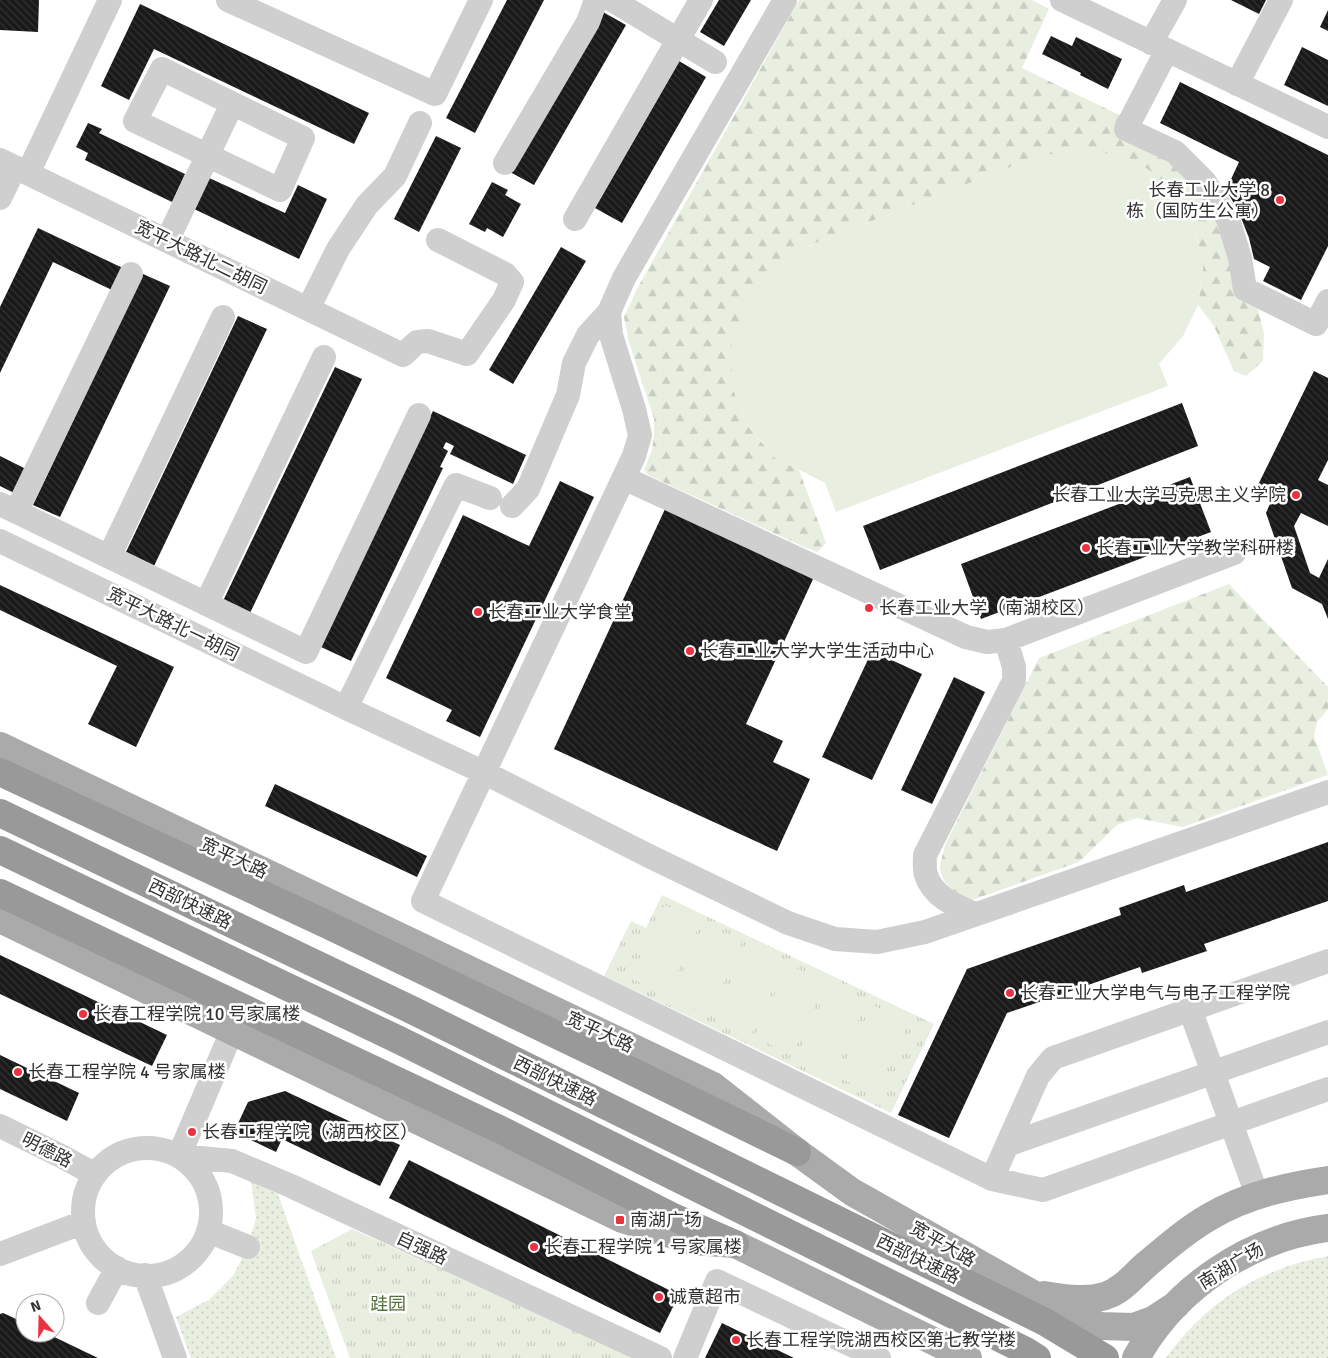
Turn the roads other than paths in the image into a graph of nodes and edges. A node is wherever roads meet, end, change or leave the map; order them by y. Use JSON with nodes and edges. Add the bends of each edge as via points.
{"nodes":[{"id":1,"x":110,"y":0,"type":"edge"},
{"id":2,"x":228,"y":0,"type":"edge"},
{"id":3,"x":481,"y":0,"type":"edge"},
{"id":4,"x":495,"y":0,"type":"edge"},
{"id":5,"x":596,"y":0,"type":"edge"},
{"id":6,"x":612,"y":0,"type":"edge"},
{"id":7,"x":702,"y":0,"type":"edge"},
{"id":8,"x":785,"y":0,"type":"edge"},
{"id":9,"x":1062,"y":0,"type":"edge"},
{"id":10,"x":1175,"y":0,"type":"edge"},
{"id":11,"x":1280,"y":0,"type":"edge"},
{"id":12,"x":678,"y":40,"type":"junction"},
{"id":13,"x":1159,"y":46,"type":"junction"},
{"id":14,"x":715,"y":62,"type":"dead end"},
{"id":15,"x":1237,"y":84,"type":"junction"},
{"id":16,"x":232,"y":104,"type":"junction"},
{"id":17,"x":442,"y":104,"type":"dead end"},
{"id":18,"x":420,"y":123,"type":"dead end"},
{"id":19,"x":1328,"y":128,"type":"edge"},
{"id":20,"x":207,"y":155,"type":"junction"},
{"id":21,"x":505,"y":163,"type":"dead end"},
{"id":22,"x":14,"y":167,"type":"edge"},
{"id":23,"x":0,"y":198,"type":"edge"},
{"id":24,"x":575,"y":219,"type":"dead end"},
{"id":25,"x":438,"y":240,"type":"dead end"},
{"id":26,"x":167,"y":241,"type":"junction"},
{"id":27,"x":131,"y":274,"type":"dead end"},
{"id":28,"x":1328,"y":302,"type":"edge"},
{"id":29,"x":308,"y":309,"type":"junction"},
{"id":30,"x":609,"y":312,"type":"junction"},
{"id":31,"x":223,"y":317,"type":"dead end"},
{"id":32,"x":324,"y":357,"type":"dead end"},
{"id":33,"x":419,"y":414,"type":"dead end"},
{"id":34,"x":624,"y":478,"type":"junction"},
{"id":35,"x":490,"y":498,"type":"dead end"},
{"id":36,"x":512,"y":506,"type":"dead end"},
{"id":37,"x":8,"y":508,"type":"edge"},
{"id":38,"x":0,"y":541,"type":"edge"},
{"id":39,"x":1234,"y":553,"type":"dead end"},
{"id":40,"x":109,"y":557,"type":"junction"},
{"id":41,"x":170,"y":586,"type":"junction"},
{"id":42,"x":206,"y":604,"type":"junction"},
{"id":43,"x":156,"y":617,"type":"junction"},
{"id":44,"x":1006,"y":640,"type":"junction"},
{"id":45,"x":346,"y":708,"type":"junction"},
{"id":46,"x":0,"y":746,"type":"edge"},
{"id":47,"x":0,"y":772,"type":"edge"},
{"id":48,"x":483,"y":772,"type":"junction"},
{"id":49,"x":1328,"y":792,"type":"edge"},
{"id":50,"x":0,"y":813,"type":"edge"},
{"id":51,"x":0,"y":850,"type":"edge"},
{"id":52,"x":0,"y":893,"type":"edge"},
{"id":53,"x":975,"y":914,"type":"junction"},
{"id":54,"x":0,"y":919,"type":"edge"},
{"id":55,"x":1328,"y":961,"type":"edge"},
{"id":56,"x":1190,"y":1010,"type":"junction"},
{"id":57,"x":232,"y":1031,"type":"junction"},
{"id":58,"x":1328,"y":1032,"type":"edge"},
{"id":59,"x":1213,"y":1072,"type":"junction"},
{"id":60,"x":1328,"y":1089,"type":"edge"},
{"id":61,"x":1231,"y":1123,"type":"junction"},
{"id":62,"x":0,"y":1126,"type":"edge"},
{"id":63,"x":1007,"y":1145,"type":"junction"},
{"id":64,"x":797,"y":1152,"type":"junction"},
{"id":65,"x":179,"y":1156,"type":"junction"},
{"id":66,"x":94,"y":1174,"type":"junction"},
{"id":67,"x":992,"y":1179,"type":"junction"},
{"id":68,"x":1328,"y":1180,"type":"edge"},
{"id":69,"x":1257,"y":1195,"type":"junction"},
{"id":70,"x":84,"y":1222,"type":"junction"},
{"id":71,"x":1328,"y":1228,"type":"edge"},
{"id":72,"x":208,"y":1231,"type":"junction"},
{"id":73,"x":735,"y":1244,"type":"junction"},
{"id":74,"x":248,"y":1247,"type":"dead end"},
{"id":75,"x":1,"y":1249,"type":"edge"},
{"id":76,"x":116,"y":1268,"type":"junction"},
{"id":77,"x":145,"y":1275,"type":"junction"},
{"id":78,"x":1028,"y":1293,"type":"junction"},
{"id":79,"x":98,"y":1303,"type":"dead end"},
{"id":80,"x":1176,"y":1305,"type":"junction"},
{"id":81,"x":174,"y":1358,"type":"edge"},
{"id":82,"x":660,"y":1358,"type":"edge"},
{"id":83,"x":684,"y":1358,"type":"edge"},
{"id":84,"x":879,"y":1358,"type":"edge"},
{"id":85,"x":968,"y":1358,"type":"edge"},
{"id":86,"x":1037,"y":1358,"type":"edge"},
{"id":87,"x":1105,"y":1358,"type":"edge"},
{"id":88,"x":1136,"y":1358,"type":"edge"}],
"edges":[{"from":1,"to":22,"type":"street"},
{"from":2,"to":3,"type":"street","via":[[435,94]]},
{"from":4,"to":17,"type":"street"},
{"from":5,"to":21,"type":"street","via":[[588,22]]},
{"from":6,"to":12,"type":"street"},
{"from":7,"to":12,"type":"street"},
{"from":8,"to":30,"type":"street","via":[[624,278]]},
{"from":9,"to":13,"type":"street"},
{"from":10,"to":13,"type":"street"},
{"from":11,"to":15,"type":"street"},
{"from":12,"to":14,"type":"street"},
{"from":12,"to":24,"type":"street"},
{"from":13,"to":15,"type":"street"},
{"from":13,"to":28,"type":"street","via":[[1126,130],[1174,152],[1205,182],[1228,219],[1245,289],[1316,324]]},
{"from":15,"to":19,"type":"street"},
{"from":16,"to":20,"type":"street"},
{"from":16,"to":20,"type":"street","via":[[162,69],[135,121]]},
{"from":16,"to":20,"type":"street","via":[[304,138],[280,190]]},
{"from":18,"to":29,"type":"street","via":[[394,176],[367,205],[338,249]]},
{"from":20,"to":26,"type":"street"},
{"from":22,"to":23,"type":"street"},
{"from":22,"to":26,"type":"street","name":"宽平大路北二胡同"},
{"from":25,"to":29,"type":"street","name":"宽平大路北二胡同","via":[[505,274],[512,282],[504,300],[467,354],[428,342],[417,342],[402,355]]},
{"from":26,"to":29,"type":"street","name":"宽平大路北二胡同"},
{"from":27,"to":37,"type":"street"},
{"from":30,"to":34,"type":"street","via":[[612,335],[640,434]]},
{"from":30,"to":36,"type":"street","via":[[588,336],[574,363],[568,395],[532,480]]},
{"from":31,"to":40,"type":"street"},
{"from":32,"to":42,"type":"street"},
{"from":33,"to":42,"type":"street","via":[[306,652]]},
{"from":34,"to":44,"type":"street","via":[[966,637],[986,642]]},
{"from":34,"to":48,"type":"street"},
{"from":35,"to":45,"type":"street","via":[[456,485]]},
{"from":37,"to":40,"type":"street"},
{"from":38,"to":43,"type":"street","name":"宽平大路北一胡同"},
{"from":39,"to":44,"type":"street"},
{"from":40,"to":41,"type":"street"},
{"from":41,"to":42,"type":"street"},
{"from":41,"to":43,"type":"street"},
{"from":43,"to":45,"type":"street","name":"宽平大路北一胡同"},
{"from":44,"to":53,"type":"street","via":[[1014,667],[1014,681],[925,855],[925,874],[933,890],[954,905]]},
{"from":45,"to":48,"type":"street","name":"宽平大路北一胡同"},
{"from":46,"to":64,"type":"main road","name":"宽平大路","via":[[713,1086]]},
{"from":47,"to":64,"type":"highway","via":[[326,924]]},
{"from":48,"to":53,"type":"street","name":"宽平大路北一胡同","via":[[788,923],[836,938],[877,942],[925,932]]},
{"from":48,"to":67,"type":"street","via":[[423,900]]},
{"from":49,"to":53,"type":"street","name":"宽平大路北一胡同"},
{"from":50,"to":87,"type":"highway","name":"西部快速路","via":[[414,1011],[1045,1322]]},
{"from":51,"to":86,"type":"highway","name":"西部快速路","via":[[399,1040]]},
{"from":52,"to":73,"type":"highway"},
{"from":54,"to":57,"type":"main road"},
{"from":55,"to":56,"type":"street"},
{"from":56,"to":59,"type":"street"},
{"from":56,"to":63,"type":"street","via":[[1053,1058],[1038,1076]]},
{"from":57,"to":65,"type":"street"},
{"from":57,"to":73,"type":"main road","via":[[622,1219],[692,1241]]},
{"from":58,"to":59,"type":"street"},
{"from":59,"to":61,"type":"street"},
{"from":59,"to":63,"type":"street"},
{"from":60,"to":61,"type":"street"},
{"from":61,"to":67,"type":"street","via":[[1043,1190]]},
{"from":61,"to":69,"type":"street"},
{"from":62,"to":66,"type":"street","name":"明德路"},
{"from":63,"to":67,"type":"street"},
{"from":64,"to":78,"type":"main road","name":"宽平大路","via":[[852,1192]]},
{"from":65,"to":66,"type":"street","via":[[165,1150],[143,1148],[121,1153]]},
{"from":65,"to":72,"type":"street","via":[[201,1175],[210,1196],[212,1218]]},
{"from":65,"to":82,"type":"street","name":"自强路","via":[[232,1160]]},
{"from":66,"to":70,"type":"street","via":[[84,1200]]},
{"from":68,"to":69,"type":"main road"},
{"from":69,"to":78,"type":"main road","via":[[1212,1215],[1179,1237],[1122,1288],[1104,1296],[1076,1300]]},
{"from":70,"to":75,"type":"street"},
{"from":70,"to":76,"type":"street","via":[[89,1240],[101,1257]]},
{"from":71,"to":80,"type":"main road","name":"南湖广场","via":[[1293,1235],[1242,1255],[1218,1269]]},
{"from":72,"to":74,"type":"street"},
{"from":72,"to":77,"type":"street","via":[[206,1240],[193,1258],[176,1270],[157,1276]]},
{"from":73,"to":85,"type":"main road"},
{"from":76,"to":77,"type":"street"},
{"from":76,"to":79,"type":"street"},
{"from":77,"to":81,"type":"street"},
{"from":78,"to":80,"type":"main road","name":"宽平大路","via":[[1100,1326],[1134,1326],[1153,1320]]},
{"from":80,"to":88,"type":"main road","name":"南湖广场"},
{"from":83,"to":84,"type":"street","via":[[717,1281]]}]}
